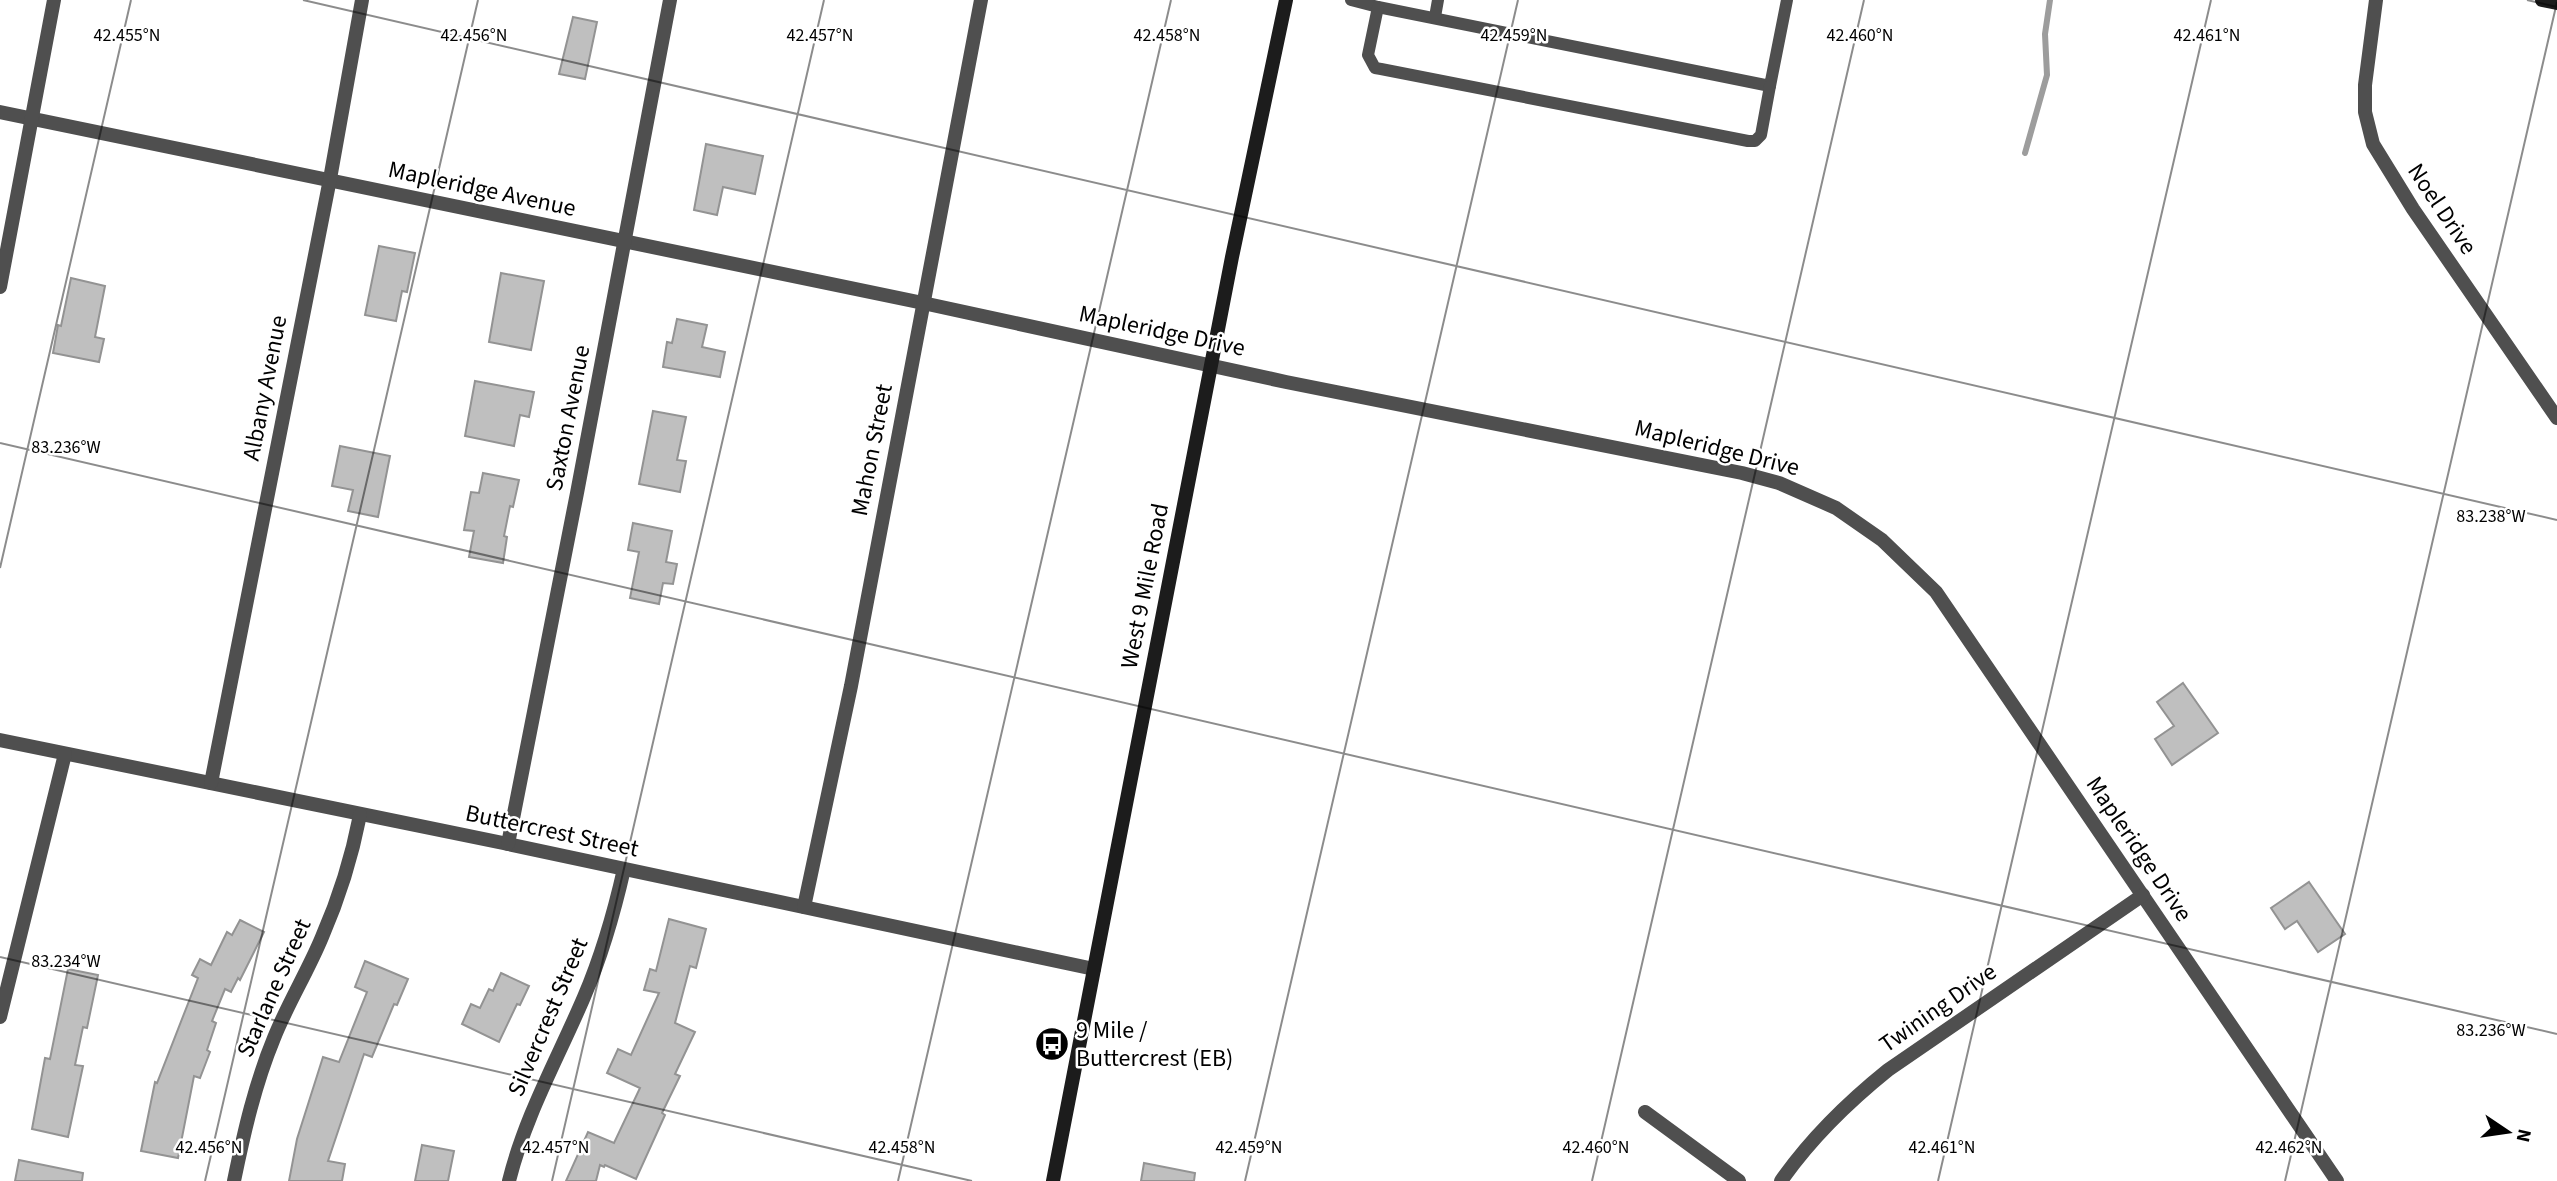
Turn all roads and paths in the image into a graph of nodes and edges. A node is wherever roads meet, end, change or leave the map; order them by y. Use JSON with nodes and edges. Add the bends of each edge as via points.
{"nodes":[{"id":1,"x":54,"y":0,"type":"edge"},
{"id":2,"x":362,"y":0,"type":"edge"},
{"id":3,"x":670,"y":0,"type":"edge"},
{"id":4,"x":981,"y":0,"type":"edge"},
{"id":5,"x":1286,"y":0,"type":"edge"},
{"id":6,"x":1351,"y":0,"type":"edge"},
{"id":7,"x":1438,"y":0,"type":"edge"},
{"id":8,"x":1787,"y":0,"type":"edge"},
{"id":9,"x":2376,"y":0,"type":"edge"},
{"id":10,"x":2542,"y":0,"type":"edge"},
{"id":11,"x":2557,"y":3,"type":"edge"},
{"id":12,"x":1378,"y":7,"type":"junction"},
{"id":13,"x":1435,"y":17,"type":"junction"},
{"id":14,"x":1770,"y":86,"type":"junction"},
{"id":15,"x":0,"y":112,"type":"edge"},
{"id":16,"x":32,"y":117,"type":"junction"},
{"id":17,"x":330,"y":178,"type":"junction"},
{"id":18,"x":624,"y":243,"type":"junction"},
{"id":19,"x":0,"y":287,"type":"edge"},
{"id":20,"x":923,"y":303,"type":"junction"},
{"id":21,"x":1211,"y":364,"type":"junction"},
{"id":22,"x":2557,"y":418,"type":"edge"},
{"id":23,"x":0,"y":740,"type":"edge"},
{"id":24,"x":65,"y":754,"type":"junction"},
{"id":25,"x":211,"y":783,"type":"junction"},
{"id":26,"x":360,"y":815,"type":"junction"},
{"id":27,"x":508,"y":844,"type":"junction"},
{"id":28,"x":624,"y":869,"type":"junction"},
{"id":29,"x":2143,"y":895,"type":"junction"},
{"id":30,"x":804,"y":907,"type":"junction"},
{"id":31,"x":1094,"y":969,"type":"junction"},
{"id":32,"x":0,"y":1017,"type":"edge"},
{"id":33,"x":1645,"y":1112,"type":"dead end"},
{"id":34,"x":234,"y":1181,"type":"edge"},
{"id":35,"x":509,"y":1181,"type":"edge"},
{"id":36,"x":1053,"y":1181,"type":"edge"},
{"id":37,"x":1740,"y":1181,"type":"edge"},
{"id":38,"x":1781,"y":1181,"type":"edge"},
{"id":39,"x":2337,"y":1181,"type":"edge"}],
"edges":[{"from":1,"to":16,"type":"street"},
{"from":2,"to":17,"type":"street","name":"Albany Avenue"},
{"from":3,"to":18,"type":"street","name":"Saxton Avenue"},
{"from":4,"to":20,"type":"street","name":"Mahon Street"},
{"from":5,"to":21,"type":"main road","name":"West 9 Mile Road"},
{"from":6,"to":12,"type":"lane"},
{"from":7,"to":13,"type":"lane"},
{"from":8,"to":14,"type":"lane"},
{"from":9,"to":22,"type":"street","name":"Noel Drive","via":[[2365,85],[2373,144]]},
{"from":10,"to":11,"type":"main road"},
{"from":12,"to":13,"type":"lane"},
{"from":12,"to":14,"type":"lane","via":[[1368,55],[1375,68],[1748,141],[1761,135]]},
{"from":13,"to":14,"type":"lane"},
{"from":15,"to":16,"type":"street","name":"Mapleridge Avenue"},
{"from":16,"to":17,"type":"street","name":"Mapleridge Avenue"},
{"from":16,"to":19,"type":"street"},
{"from":17,"to":18,"type":"street","name":"Mapleridge Avenue"},
{"from":17,"to":25,"type":"street","name":"Albany Avenue"},
{"from":18,"to":20,"type":"street","name":"Mapleridge Avenue"},
{"from":18,"to":27,"type":"street","name":"Saxton Avenue"},
{"from":20,"to":21,"type":"street","name":"Mapleridge Drive"},
{"from":20,"to":30,"type":"street","name":"Mahon Street"},
{"from":21,"to":29,"type":"street","name":"Mapleridge Drive","via":[[1742,473],[1779,483],[1836,508],[1882,540],[1936,592]]},
{"from":21,"to":31,"type":"main road","name":"West 9 Mile Road"},
{"from":23,"to":24,"type":"street","name":"Buttercrest Street"},
{"from":24,"to":25,"type":"street","name":"Buttercrest Street"},
{"from":24,"to":32,"type":"street"},
{"from":25,"to":26,"type":"street","name":"Buttercrest Street"},
{"from":26,"to":27,"type":"street","name":"Buttercrest Street"},
{"from":26,"to":34,"type":"street","name":"Starlane Street","via":[[337,901],[258,1079]]},
{"from":27,"to":28,"type":"street","name":"Buttercrest Street"},
{"from":28,"to":30,"type":"street","name":"Buttercrest Street"},
{"from":28,"to":35,"type":"street","name":"Silvercrest Street","via":[[596,967],[529,1117]]},
{"from":29,"to":38,"type":"street","name":"Twining Drive","via":[[1888,1070],[1824,1127]]},
{"from":29,"to":39,"type":"street","name":"Mapleridge Drive"},
{"from":30,"to":31,"type":"street","name":"Buttercrest Street"},
{"from":31,"to":36,"type":"main road","name":"West 9 Mile Road"},
{"from":33,"to":37,"type":"street"}]}
